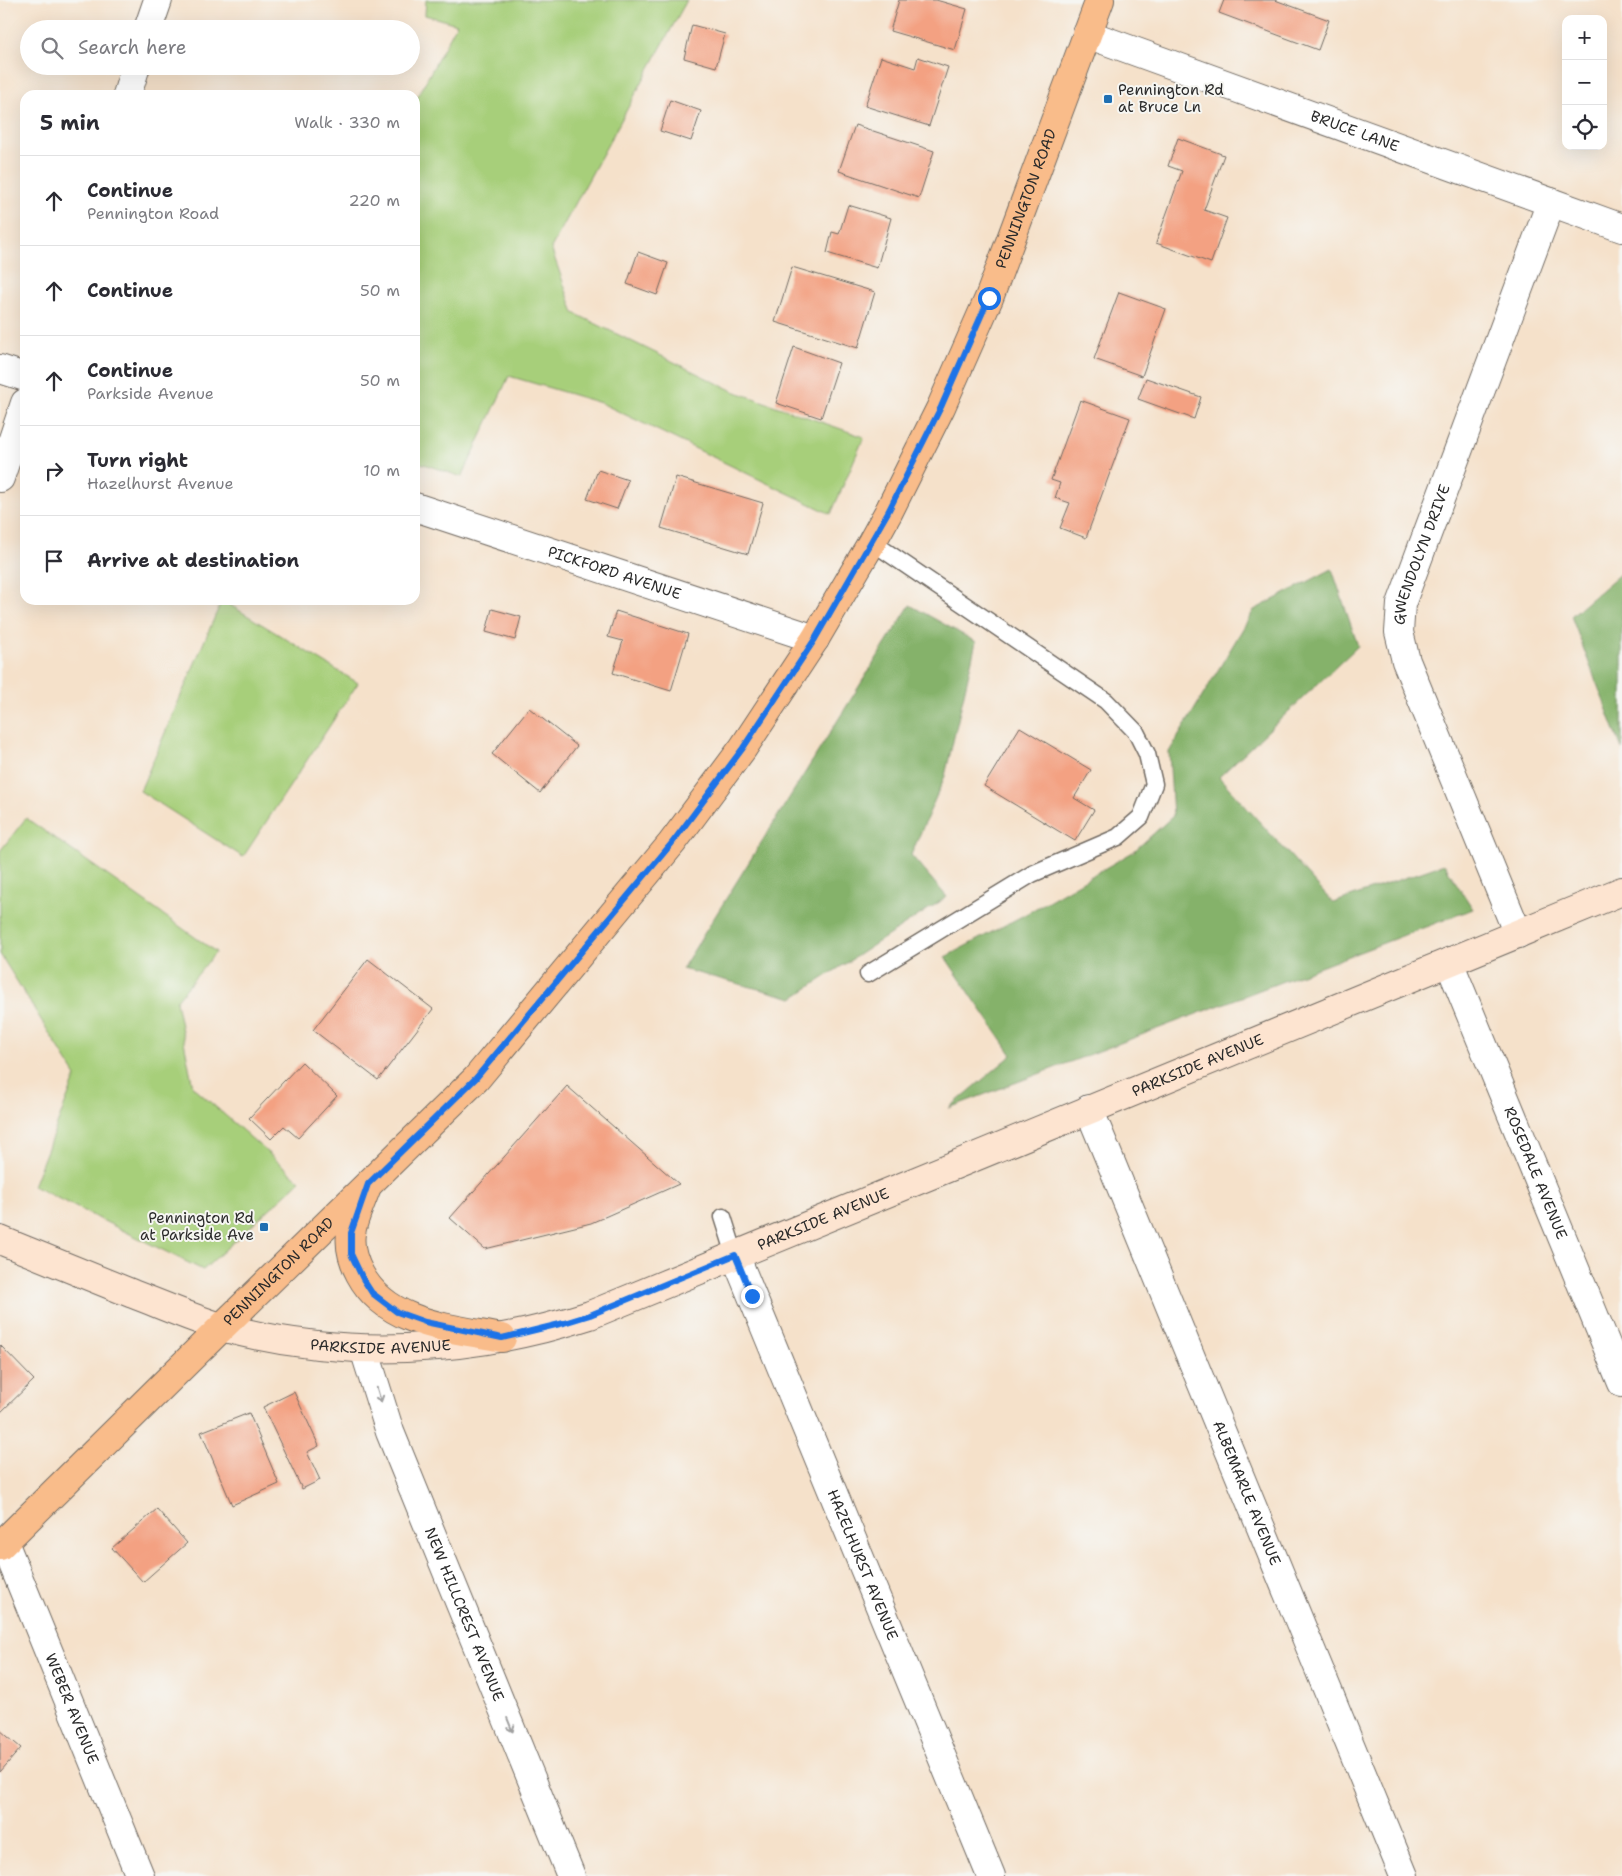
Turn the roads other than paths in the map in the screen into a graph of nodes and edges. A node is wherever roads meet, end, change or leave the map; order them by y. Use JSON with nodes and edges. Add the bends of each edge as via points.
{"nodes":[{"id":1,"x":158,"y":0,"type":"edge"},
{"id":2,"x":1100,"y":0,"type":"edge"},
{"id":3,"x":151,"y":20,"type":"edge"},
{"id":4,"x":1087,"y":34,"type":"junction"},
{"id":5,"x":133,"y":75,"type":"edge"},
{"id":6,"x":128,"y":90,"type":"edge"},
{"id":7,"x":1551,"y":202,"type":"junction"},
{"id":8,"x":1622,"y":228,"type":"edge"},
{"id":9,"x":0,"y":369,"type":"edge"},
{"id":10,"x":20,"y":375,"type":"edge"},
{"id":11,"x":20,"y":418,"type":"edge"},
{"id":12,"x":0,"y":478,"type":"edge"},
{"id":13,"x":420,"y":509,"type":"edge"},
{"id":14,"x":872,"y":542,"type":"junction"},
{"id":15,"x":815,"y":639,"type":"junction"},
{"id":16,"x":1622,"y":891,"type":"edge"},
{"id":17,"x":1518,"y":934,"type":"junction"},
{"id":18,"x":1449,"y":962,"type":"junction"},
{"id":19,"x":868,"y":974,"type":"dead end"},
{"id":20,"x":1089,"y":1109,"type":"junction"},
{"id":21,"x":368,"y":1184,"type":"junction"},
{"id":22,"x":723,"y":1217,"type":"dead end"},
{"id":23,"x":0,"y":1240,"type":"edge"},
{"id":24,"x":735,"y":1255,"type":"junction"},
{"id":25,"x":222,"y":1327,"type":"junction"},
{"id":26,"x":1613,"y":1333,"type":"edge"},
{"id":27,"x":502,"y":1338,"type":"junction"},
{"id":28,"x":364,"y":1349,"type":"junction"},
{"id":29,"x":1622,"y":1383,"type":"edge"},
{"id":30,"x":2,"y":1544,"type":"edge"},
{"id":31,"x":140,"y":1876,"type":"edge"},
{"id":32,"x":571,"y":1876,"type":"edge"},
{"id":33,"x":991,"y":1876,"type":"edge"},
{"id":34,"x":1404,"y":1876,"type":"edge"}],
"edges":[{"from":1,"to":3,"type":"street"},
{"from":2,"to":4,"type":"main road","name":"PENNINGTON ROAD"},
{"from":4,"to":7,"type":"street","name":"BRUCE LANE"},
{"from":4,"to":14,"type":"main road","name":"PENNINGTON ROAD","via":[[989,298],[941,407]]},
{"from":5,"to":6,"type":"street"},
{"from":7,"to":8,"type":"street","name":"BRUCE LANE"},
{"from":7,"to":17,"type":"street","name":"GWENDOLYN DRIVE","via":[[1401,604],[1399,632],[1406,661]]},
{"from":9,"to":10,"type":"street"},
{"from":11,"to":12,"type":"street"},
{"from":13,"to":15,"type":"street","name":"PICKFORD AVENUE"},
{"from":14,"to":15,"type":"main road","name":"PENNINGTON ROAD"},
{"from":14,"to":19,"type":"lane","via":[[1106,701],[1136,732],[1147,754],[1154,784],[1141,817],[1118,837],[1032,874]]},
{"from":15,"to":21,"type":"main road","name":"PENNINGTON ROAD","via":[[743,748],[672,843],[476,1078]]},
{"from":16,"to":17,"type":"main road","name":"PARKSIDE AVENUE"},
{"from":17,"to":18,"type":"main road","name":"PARKSIDE AVENUE"},
{"from":18,"to":20,"type":"main road","name":"PARKSIDE AVENUE"},
{"from":18,"to":26,"type":"street","name":"ROSEDALE AVENUE"},
{"from":20,"to":24,"type":"main road","name":"PARKSIDE AVENUE"},
{"from":20,"to":34,"type":"street","name":"ALBEMARLE AVENUE"},
{"from":21,"to":25,"type":"main road","name":"PENNINGTON ROAD"},
{"from":21,"to":27,"type":"main road","via":[[351,1233],[351,1254],[372,1293],[397,1312],[425,1322]]},
{"from":22,"to":24,"type":"lane"},
{"from":23,"to":25,"type":"main road","name":"PARKSIDE AVENUE"},
{"from":24,"to":27,"type":"main road","name":"PARKSIDE AVENUE","via":[[590,1315]]},
{"from":24,"to":33,"type":"street","name":"HAZELHURST AVENUE"},
{"from":25,"to":28,"type":"main road","name":"PARKSIDE AVENUE","via":[[290,1342]]},
{"from":25,"to":30,"type":"main road","name":"PENNINGTON ROAD"},
{"from":26,"to":29,"type":"street","name":"ROSEDALE AVENUE"},
{"from":27,"to":28,"type":"main road","name":"PARKSIDE AVENUE","via":[[439,1347]]},
{"from":28,"to":32,"type":"street","name":"NEW HILLCREST AVENUE","one_way":true,"via":[[390,1432]]},
{"from":30,"to":31,"type":"street","name":"WEBER AVENUE"}]}
